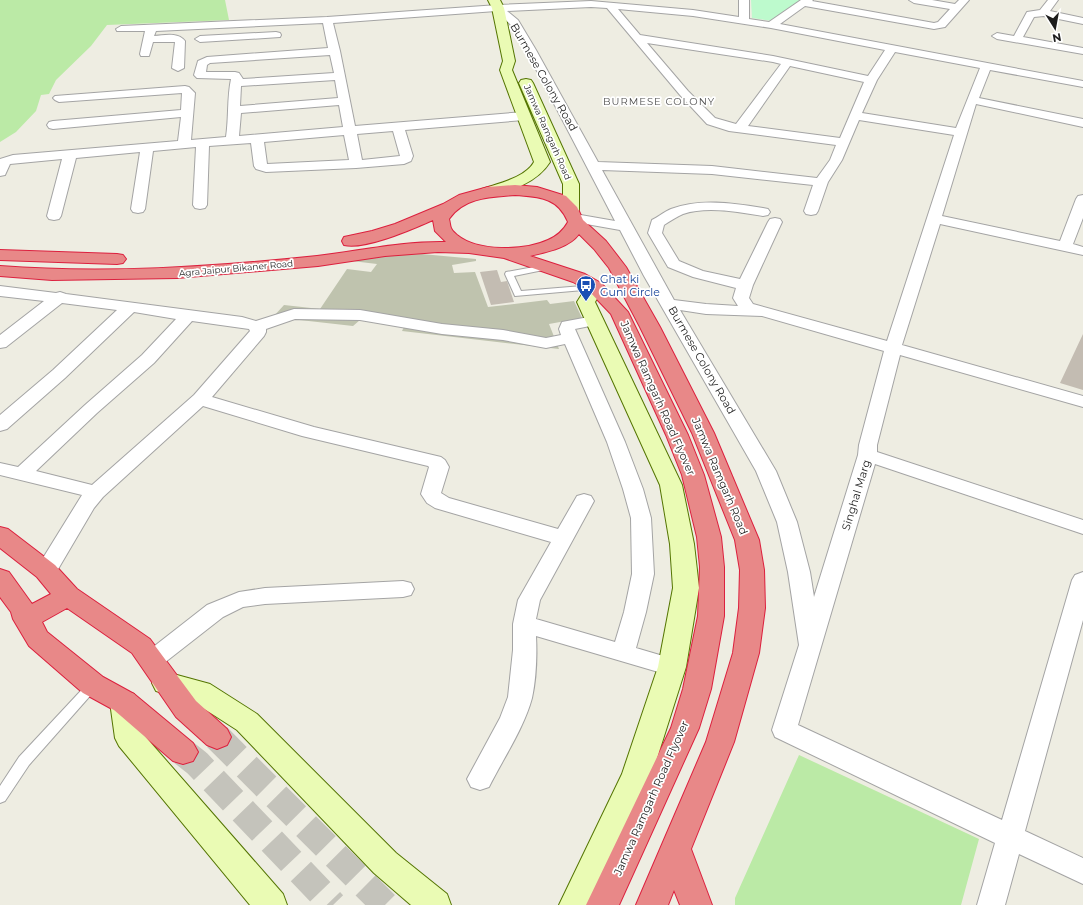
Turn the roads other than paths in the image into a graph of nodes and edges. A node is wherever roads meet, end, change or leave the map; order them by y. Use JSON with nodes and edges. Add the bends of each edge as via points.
{"nodes":[{"id":1,"x":688,"y":0,"type":"edge"},
{"id":2,"x":744,"y":0,"type":"edge"},
{"id":3,"x":914,"y":0,"type":"edge"},
{"id":4,"x":1052,"y":0,"type":"edge"},
{"id":5,"x":806,"y":2,"type":"edge"},
{"id":6,"x":496,"y":4,"type":"edge"},
{"id":7,"x":961,"y":4,"type":"edge"},
{"id":8,"x":610,"y":6,"type":"junction"},
{"id":9,"x":693,"y":13,"type":"junction"},
{"id":10,"x":1045,"y":13,"type":"junction"},
{"id":11,"x":744,"y":20,"type":"junction"},
{"id":12,"x":1083,"y":21,"type":"edge"},
{"id":13,"x":328,"y":25,"type":"junction"},
{"id":14,"x":771,"y":25,"type":"junction"},
{"id":15,"x":151,"y":28,"type":"junction"},
{"id":16,"x":121,"y":29,"type":"dead end"},
{"id":17,"x":316,"y":32,"type":"dead end"},
{"id":18,"x":288,"y":34,"type":"dead end"},
{"id":19,"x":997,"y":36,"type":"dead end"},
{"id":20,"x":638,"y":38,"type":"junction"},
{"id":21,"x":147,"y":39,"type":"junction"},
{"id":22,"x":1017,"y":39,"type":"junction"},
{"id":23,"x":200,"y":40,"type":"dead end"},
{"id":24,"x":892,"y":48,"type":"junction"},
{"id":25,"x":335,"y":51,"type":"junction"},
{"id":26,"x":1083,"y":51,"type":"edge"},
{"id":27,"x":145,"y":54,"type":"dead end"},
{"id":28,"x":509,"y":61,"type":"junction"},
{"id":29,"x":787,"y":63,"type":"junction"},
{"id":30,"x":986,"y":67,"type":"junction"},
{"id":31,"x":178,"y":68,"type":"dead end"},
{"id":32,"x":340,"y":76,"type":"junction"},
{"id":33,"x":871,"y":80,"type":"junction"},
{"id":34,"x":237,"y":83,"type":"junction"},
{"id":35,"x":1083,"y":84,"type":"edge"},
{"id":36,"x":59,"y":98,"type":"dead end"},
{"id":37,"x":972,"y":100,"type":"junction"},
{"id":38,"x":344,"y":101,"type":"junction"},
{"id":39,"x":235,"y":110,"type":"junction"},
{"id":40,"x":187,"y":113,"type":"junction"},
{"id":41,"x":524,"y":116,"type":"junction"},
{"id":42,"x":855,"y":116,"type":"junction"},
{"id":43,"x":1083,"y":123,"type":"edge"},
{"id":44,"x":53,"y":125,"type":"dead end"},
{"id":45,"x":398,"y":126,"type":"junction"},
{"id":46,"x":740,"y":128,"type":"junction"},
{"id":47,"x":351,"y":131,"type":"junction"},
{"id":48,"x":960,"y":132,"type":"junction"},
{"id":49,"x":257,"y":138,"type":"junction"},
{"id":50,"x":232,"y":139,"type":"junction"},
{"id":51,"x":203,"y":142,"type":"junction"},
{"id":52,"x":844,"y":142,"type":"junction"},
{"id":53,"x":184,"y":144,"type":"junction"},
{"id":54,"x":147,"y":148,"type":"junction"},
{"id":55,"x":70,"y":154,"type":"junction"},
{"id":56,"x":356,"y":164,"type":"junction"},
{"id":57,"x":594,"y":166,"type":"junction"},
{"id":58,"x":0,"y":172,"type":"edge"},
{"id":59,"x":822,"y":182,"type":"junction"},
{"id":60,"x":488,"y":192,"type":"junction"},
{"id":61,"x":1083,"y":199,"type":"edge"},
{"id":62,"x":200,"y":205,"type":"dead end"},
{"id":63,"x":449,"y":207,"type":"junction"},
{"id":64,"x":138,"y":208,"type":"dead end"},
{"id":65,"x":811,"y":210,"type":"dead end"},
{"id":66,"x":763,"y":212,"type":"dead end"},
{"id":67,"x":54,"y":216,"type":"dead end"},
{"id":68,"x":574,"y":216,"type":"junction"},
{"id":69,"x":934,"y":218,"type":"junction"},
{"id":70,"x":775,"y":222,"type":"dead end"},
{"id":71,"x":626,"y":227,"type":"junction"},
{"id":72,"x":1065,"y":247,"type":"junction"},
{"id":73,"x":470,"y":248,"type":"junction"},
{"id":74,"x":1083,"y":251,"type":"edge"},
{"id":75,"x":504,"y":254,"type":"junction"},
{"id":76,"x":0,"y":255,"type":"edge"},
{"id":77,"x":545,"y":266,"type":"junction"},
{"id":78,"x":0,"y":271,"type":"edge"},
{"id":79,"x":745,"y":285,"type":"junction"},
{"id":80,"x":595,"y":287,"type":"junction"},
{"id":81,"x":0,"y":291,"type":"edge"},
{"id":82,"x":60,"y":298,"type":"junction"},
{"id":83,"x":669,"y":304,"type":"junction"},
{"id":84,"x":130,"y":306,"type":"junction"},
{"id":85,"x":760,"y":312,"type":"junction"},
{"id":86,"x":188,"y":316,"type":"junction"},
{"id":87,"x":594,"y":321,"type":"junction"},
{"id":88,"x":257,"y":326,"type":"junction"},
{"id":89,"x":570,"y":338,"type":"junction"},
{"id":90,"x":0,"y":342,"type":"edge"},
{"id":91,"x":893,"y":348,"type":"junction"},
{"id":92,"x":200,"y":399,"type":"junction"},
{"id":93,"x":1083,"y":402,"type":"edge"},
{"id":94,"x":0,"y":425,"type":"edge"},
{"id":95,"x":868,"y":455,"type":"junction"},
{"id":96,"x":0,"y":468,"type":"edge"},
{"id":97,"x":22,"y":473,"type":"junction"},
{"id":98,"x":96,"y":492,"type":"junction"},
{"id":99,"x":584,"y":501,"type":"dead end"},
{"id":100,"x":1083,"y":527,"type":"edge"},
{"id":101,"x":563,"y":538,"type":"junction"},
{"id":102,"x":2,"y":539,"type":"edge"},
{"id":103,"x":46,"y":571,"type":"junction"},
{"id":104,"x":0,"y":578,"type":"edge"},
{"id":105,"x":1083,"y":580,"type":"edge"},
{"id":106,"x":403,"y":589,"type":"dead end"},
{"id":107,"x":68,"y":596,"type":"junction"},
{"id":108,"x":26,"y":619,"type":"junction"},
{"id":109,"x":524,"y":624,"type":"junction"},
{"id":110,"x":810,"y":648,"type":"junction"},
{"id":111,"x":624,"y":653,"type":"junction"},
{"id":112,"x":672,"y":667,"type":"junction"},
{"id":113,"x":158,"y":672,"type":"junction"},
{"id":114,"x":93,"y":685,"type":"junction"},
{"id":115,"x":124,"y":702,"type":"junction"},
{"id":116,"x":217,"y":737,"type":"tunnel mouth"},
{"id":117,"x":183,"y":752,"type":"tunnel mouth"},
{"id":118,"x":480,"y":779,"type":"dead end"},
{"id":119,"x":0,"y":797,"type":"edge"},
{"id":120,"x":1012,"y":837,"type":"junction"},
{"id":121,"x":675,"y":847,"type":"junction"},
{"id":122,"x":1083,"y":871,"type":"edge"},
{"id":123,"x":271,"y":905,"type":"edge"},
{"id":124,"x":435,"y":905,"type":"edge"},
{"id":125,"x":575,"y":905,"type":"edge"},
{"id":126,"x":602,"y":905,"type":"edge"},
{"id":127,"x":652,"y":905,"type":"edge"},
{"id":128,"x":696,"y":905,"type":"edge"},
{"id":129,"x":991,"y":905,"type":"edge"}],
"edges":[{"from":1,"to":9,"type":"street"},
{"from":2,"to":11,"type":"street"},
{"from":3,"to":7,"type":"street"},
{"from":4,"to":10,"type":"street"},
{"from":5,"to":7,"type":"street","via":[[934,26],[940,25]]},
{"from":5,"to":14,"type":"street"},
{"from":6,"to":8,"type":"street"},
{"from":6,"to":13,"type":"street"},
{"from":6,"to":28,"type":"main road","name":"Jamwa Ramgarh Road"},
{"from":6,"to":57,"type":"street","name":"Burmese Colony Road","via":[[514,22]]},
{"from":8,"to":9,"type":"street"},
{"from":8,"to":20,"type":"street"},
{"from":9,"to":11,"type":"street"},
{"from":10,"to":12,"type":"street"},
{"from":10,"to":22,"type":"street","via":[[1031,14]]},
{"from":11,"to":14,"type":"street"},
{"from":13,"to":15,"type":"street"},
{"from":13,"to":17,"type":"street"},
{"from":13,"to":25,"type":"street"},
{"from":14,"to":24,"type":"street"},
{"from":15,"to":16,"type":"street"},
{"from":15,"to":21,"type":"street"},
{"from":18,"to":23,"type":"street"},
{"from":19,"to":22,"type":"street"},
{"from":20,"to":29,"type":"street"},
{"from":20,"to":46,"type":"street","via":[[711,121]]},
{"from":21,"to":27,"type":"street"},
{"from":21,"to":31,"type":"street","via":[[176,38],[180,41]]},
{"from":22,"to":26,"type":"street"},
{"from":24,"to":30,"type":"street"},
{"from":24,"to":33,"type":"street"},
{"from":25,"to":32,"type":"street"},
{"from":25,"to":34,"type":"street","via":[[202,62],[201,76],[235,75]]},
{"from":28,"to":41,"type":"main road","name":"Jamwa Ramgarh Road","via":[[506,70]]},
{"from":28,"to":68,"type":"main road","name":"Jamwa Ramgarh Road","via":[[519,69],[571,184]]},
{"from":29,"to":33,"type":"street"},
{"from":29,"to":46,"type":"street"},
{"from":30,"to":35,"type":"street"},
{"from":30,"to":37,"type":"street"},
{"from":32,"to":34,"type":"street"},
{"from":32,"to":38,"type":"street"},
{"from":33,"to":42,"type":"street"},
{"from":34,"to":39,"type":"street","via":[[234,94]]},
{"from":36,"to":40,"type":"street","via":[[185,89],[188,93]]},
{"from":37,"to":43,"type":"street"},
{"from":37,"to":48,"type":"street"},
{"from":38,"to":39,"type":"street"},
{"from":38,"to":47,"type":"street"},
{"from":39,"to":50,"type":"street"},
{"from":40,"to":44,"type":"street"},
{"from":40,"to":53,"type":"street"},
{"from":41,"to":45,"type":"street"},
{"from":41,"to":60,"type":"main road","name":"Jamwa Ramgarh Road","via":[[542,162],[540,168],[533,174]]},
{"from":42,"to":48,"type":"street"},
{"from":42,"to":52,"type":"street"},
{"from":45,"to":47,"type":"street"},
{"from":45,"to":56,"type":"street","via":[[406,158],[399,161]]},
{"from":46,"to":52,"type":"street"},
{"from":47,"to":49,"type":"street"},
{"from":47,"to":56,"type":"street"},
{"from":48,"to":69,"type":"street"},
{"from":49,"to":50,"type":"street"},
{"from":49,"to":56,"type":"street","via":[[261,166],[266,168]]},
{"from":50,"to":51,"type":"street"},
{"from":51,"to":53,"type":"street"},
{"from":51,"to":62,"type":"street"},
{"from":52,"to":59,"type":"street"},
{"from":53,"to":54,"type":"street"},
{"from":54,"to":55,"type":"street"},
{"from":54,"to":64,"type":"street"},
{"from":55,"to":58,"type":"street","via":[[5,161]]},
{"from":55,"to":67,"type":"street"},
{"from":57,"to":59,"type":"street","via":[[712,170]]},
{"from":57,"to":71,"type":"street","name":"Burmese Colony Road"},
{"from":59,"to":65,"type":"street"},
{"from":60,"to":63,"type":"highway","name":"Agra Jaipur Bikaner Road","via":[[465,198]]},
{"from":60,"to":68,"type":"highway","name":"Agra Jaipur Bikaner Road","via":[[537,192],[560,199]]},
{"from":61,"to":72,"type":"street"},
{"from":63,"to":73,"type":"highway","via":[[441,219],[443,231],[456,242]]},
{"from":63,"to":76,"type":"highway","name":"Agra Jaipur Bikaner Road","via":[[376,237],[295,249],[164,259]]},
{"from":66,"to":79,"type":"street","via":[[706,207],[676,212],[657,223],[655,233],[673,264],[698,274]]},
{"from":68,"to":71,"type":"street"},
{"from":68,"to":75,"type":"highway","via":[[570,234],[554,244],[530,251]]},
{"from":68,"to":121,"type":"highway","name":"Jamwa Ramgarh Road","via":[[617,267],[654,334],[703,433],[737,513],[747,540],[752,570],[752,608],[746,653],[720,742]]},
{"from":69,"to":72,"type":"street"},
{"from":69,"to":91,"type":"street"},
{"from":70,"to":79,"type":"street"},
{"from":71,"to":83,"type":"street","name":"Burmese Colony Road"},
{"from":72,"to":74,"type":"street"},
{"from":73,"to":75,"type":"highway"},
{"from":73,"to":78,"type":"highway","name":"Agra Jaipur Bikaner Road","via":[[438,247],[385,251],[318,261],[177,273],[52,275]]},
{"from":75,"to":77,"type":"highway"},
{"from":77,"to":80,"type":"highway","via":[[579,278]]},
{"from":77,"to":80,"type":"lane","via":[[509,274],[518,294]]},
{"from":79,"to":85,"type":"street","via":[[741,298],[747,308]]},
{"from":80,"to":87,"type":"main road","via":[[586,302]]},
{"from":80,"to":126,"type":"highway","name":"Jamwa Ramgarh Road Flyover","via":[[614,304],[629,330],[677,435],[693,476],[709,537],[712,574],[711,616],[697,689],[685,728]]},
{"from":81,"to":82,"type":"street"},
{"from":82,"to":84,"type":"street"},
{"from":82,"to":90,"type":"street"},
{"from":83,"to":85,"type":"street"},
{"from":83,"to":110,"type":"street","name":"Burmese Colony Road","via":[[766,471],[787,522],[799,572]]},
{"from":84,"to":86,"type":"street"},
{"from":84,"to":94,"type":"street","via":[[59,374]]},
{"from":85,"to":91,"type":"street"},
{"from":86,"to":88,"type":"street"},
{"from":86,"to":97,"type":"street","via":[[148,359]]},
{"from":87,"to":89,"type":"street","via":[[568,325]]},
{"from":87,"to":112,"type":"main road","via":[[671,485],[682,544],[686,588]]},
{"from":88,"to":89,"type":"street","via":[[294,314],[360,315],[442,330],[504,334],[546,343]]},
{"from":88,"to":92,"type":"street","via":[[258,332]]},
{"from":89,"to":111,"type":"street","via":[[616,442],[633,489],[640,518],[643,574]]},
{"from":91,"to":93,"type":"street"},
{"from":91,"to":95,"type":"street","via":[[868,445]]},
{"from":92,"to":98,"type":"street"},
{"from":92,"to":101,"type":"street","via":[[309,432],[434,461],[439,467],[431,494],[442,503]]},
{"from":95,"to":100,"type":"street","name":"Singhal Marg"},
{"from":95,"to":110,"type":"street","name":"Singhal Marg"},
{"from":96,"to":97,"type":"street"},
{"from":97,"to":98,"type":"street"},
{"from":98,"to":103,"type":"street","via":[[86,504]]},
{"from":99,"to":101,"type":"street"},
{"from":101,"to":109,"type":"street","via":[[529,600]]},
{"from":102,"to":103,"type":"highway"},
{"from":103,"to":107,"type":"highway"},
{"from":104,"to":108,"type":"highway","via":[[21,607]]},
{"from":105,"to":120,"type":"street"},
{"from":106,"to":113,"type":"street","via":[[264,596],[239,600],[215,611]]},
{"from":107,"to":108,"type":"highway"},
{"from":107,"to":113,"type":"highway","via":[[141,646]]},
{"from":108,"to":114,"type":"highway","via":[[38,639]]},
{"from":109,"to":111,"type":"street"},
{"from":109,"to":118,"type":"street","via":[[525,650],[520,697],[512,719]]},
{"from":110,"to":120,"type":"street","name":"Singhal Marg","via":[[784,730]]},
{"from":111,"to":112,"type":"street"},
{"from":112,"to":125,"type":"main road","via":[[637,774]]},
{"from":113,"to":116,"type":"highway","via":[[186,708]]},
{"from":113,"to":124,"type":"main road","via":[[200,692],[247,722],[385,863]]},
{"from":114,"to":115,"type":"highway"},
{"from":114,"to":119,"type":"lane","via":[[24,761]]},
{"from":115,"to":117,"type":"highway"},
{"from":115,"to":123,"type":"main road","via":[[129,738]]},
{"from":120,"to":122,"type":"street"},
{"from":120,"to":129,"type":"street"},
{"from":121,"to":127,"type":"highway","name":"Jamwa Ramgarh Road"},
{"from":121,"to":128,"type":"highway"}]}
